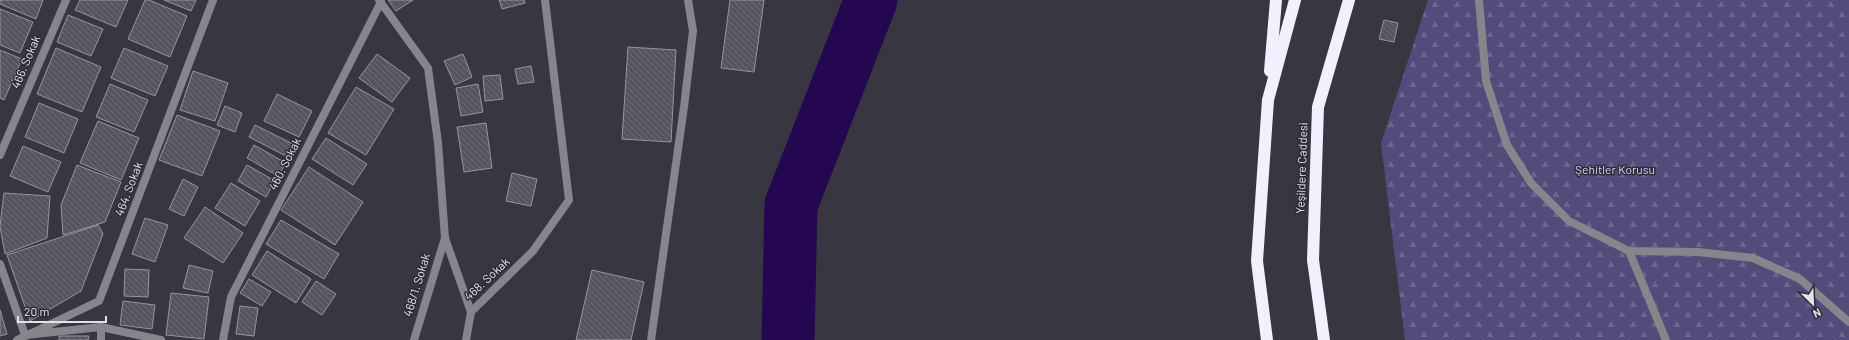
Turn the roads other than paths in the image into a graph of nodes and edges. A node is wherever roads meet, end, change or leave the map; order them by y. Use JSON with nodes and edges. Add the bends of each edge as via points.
{"nodes":[{"id":1,"x":66,"y":0,"type":"edge"},
{"id":2,"x":213,"y":0,"type":"edge"},
{"id":3,"x":545,"y":0,"type":"edge"},
{"id":4,"x":688,"y":0,"type":"edge"},
{"id":5,"x":1276,"y":0,"type":"edge"},
{"id":6,"x":1295,"y":0,"type":"edge"},
{"id":7,"x":1348,"y":0,"type":"edge"},
{"id":8,"x":1480,"y":0,"type":"edge"},
{"id":9,"x":380,"y":1,"type":"edge"},
{"id":10,"x":1268,"y":100,"type":"junction"},
{"id":11,"x":0,"y":155,"type":"edge"},
{"id":12,"x":445,"y":238,"type":"junction"},
{"id":13,"x":1629,"y":251,"type":"junction"},
{"id":14,"x":0,"y":264,"type":"edge"},
{"id":15,"x":471,"y":312,"type":"junction"},
{"id":16,"x":1849,"y":322,"type":"edge"},
{"id":17,"x":101,"y":327,"type":"junction"},
{"id":18,"x":25,"y":335,"type":"junction"},
{"id":19,"x":17,"y":340,"type":"edge"},
{"id":20,"x":101,"y":340,"type":"edge"},
{"id":21,"x":161,"y":340,"type":"edge"},
{"id":22,"x":223,"y":340,"type":"edge"},
{"id":23,"x":414,"y":340,"type":"edge"},
{"id":24,"x":466,"y":340,"type":"edge"},
{"id":25,"x":651,"y":340,"type":"edge"},
{"id":26,"x":1267,"y":340,"type":"edge"},
{"id":27,"x":1324,"y":340,"type":"edge"},
{"id":28,"x":1666,"y":340,"type":"edge"}],
"edges":[{"from":1,"to":11,"type":"street","name":"466. Sokak"},
{"from":2,"to":18,"type":"street","name":"464. Sokak","via":[[99,301]]},
{"from":3,"to":15,"type":"street","name":"468. Sokak","via":[[569,200],[533,251]]},
{"from":4,"to":25,"type":"street","via":[[693,31]]},
{"from":5,"to":10,"type":"highway"},
{"from":6,"to":10,"type":"highway"},
{"from":7,"to":27,"type":"highway","name":"Yeşildere Caddesi","via":[[1318,107],[1313,260]]},
{"from":8,"to":13,"type":"street","via":[[1486,81],[1507,145],[1531,183],[1569,221]]},
{"from":9,"to":12,"type":"street","name":"468. Sokak","via":[[428,68],[438,144]]},
{"from":9,"to":22,"type":"street","name":"460. Sokak","via":[[231,297]]},
{"from":10,"to":26,"type":"highway","via":[[1257,261]]},
{"from":12,"to":15,"type":"street","name":"468. Sokak"},
{"from":12,"to":23,"type":"street","name":"468/1. Sokak"},
{"from":13,"to":16,"type":"street","via":[[1698,252],[1753,258],[1800,279]]},
{"from":13,"to":28,"type":"street"},
{"from":14,"to":18,"type":"street"},
{"from":15,"to":24,"type":"street"},
{"from":17,"to":18,"type":"street"},
{"from":17,"to":20,"type":"street"},
{"from":17,"to":21,"type":"street"},
{"from":18,"to":19,"type":"street","name":"464. Sokak"}]}
